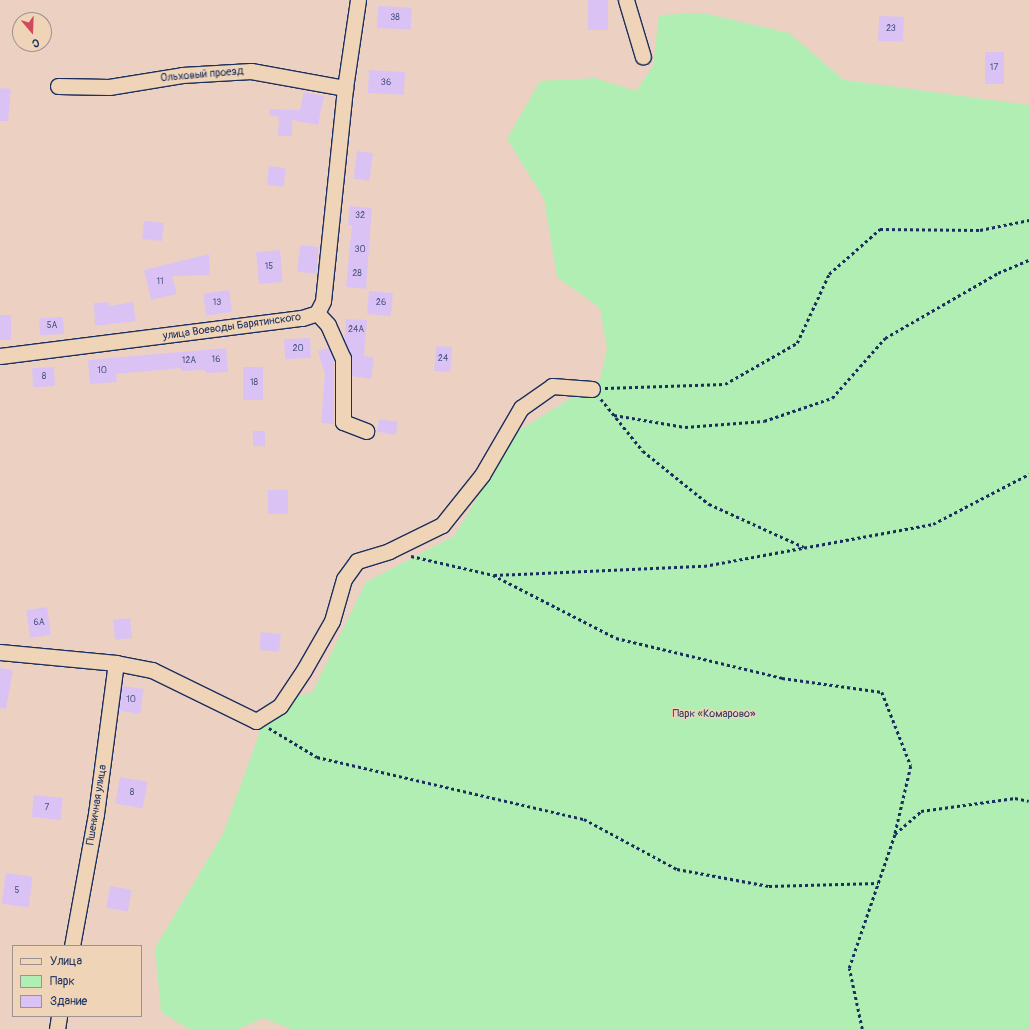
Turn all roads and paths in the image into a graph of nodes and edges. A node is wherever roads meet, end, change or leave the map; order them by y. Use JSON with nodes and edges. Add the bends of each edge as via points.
{"nodes":[{"id":1,"x":358,"y":0,"type":"edge"},
{"id":2,"x":626,"y":0,"type":"edge"},
{"id":3,"x":643,"y":57,"type":"dead end"},
{"id":4,"x":58,"y":86,"type":"dead end"},
{"id":5,"x":345,"y":88,"type":"junction"},
{"id":6,"x":1029,"y":220,"type":"edge"},
{"id":7,"x":1029,"y":260,"type":"edge"},
{"id":8,"x":317,"y":313,"type":"junction"},
{"id":9,"x":0,"y":356,"type":"edge"},
{"id":10,"x":592,"y":389,"type":"junction"},
{"id":11,"x":614,"y":415,"type":"junction"},
{"id":12,"x":366,"y":431,"type":"dead end"},
{"id":13,"x":1029,"y":474,"type":"edge"},
{"id":14,"x":804,"y":548,"type":"junction"},
{"id":15,"x":389,"y":551,"type":"junction"},
{"id":16,"x":493,"y":575,"type":"junction"},
{"id":17,"x":0,"y":652,"type":"edge"},
{"id":18,"x":116,"y":663,"type":"junction"},
{"id":19,"x":256,"y":721,"type":"junction"},
{"id":20,"x":1029,"y":801,"type":"edge"},
{"id":21,"x":895,"y":834,"type":"junction"},
{"id":22,"x":878,"y":883,"type":"junction"},
{"id":23,"x":72,"y":945,"type":"edge"},
{"id":24,"x":59,"y":1017,"type":"edge"},
{"id":25,"x":57,"y":1029,"type":"edge"},
{"id":26,"x":862,"y":1029,"type":"edge"}],
"edges":[{"from":1,"to":5,"type":"street","name":"улица Воеводы Барятинского"},
{"from":2,"to":3,"type":"street"},
{"from":4,"to":5,"type":"street","name":"Ольховый проезд","via":[[109,87],[182,75],[251,71]]},
{"from":5,"to":8,"type":"street","name":"улица Воеводы Барятинского","via":[[323,301]]},
{"from":6,"to":10,"type":"path","via":[[980,230],[880,229],[829,274],[797,342],[724,384]]},
{"from":7,"to":11,"type":"path","via":[[998,273],[885,338],[832,398],[764,421],[685,427]]},
{"from":8,"to":9,"type":"street","name":"улица Воеводы Барятинского","via":[[302,318]]},
{"from":8,"to":12,"type":"street","via":[[328,325],[343,358],[343,422]]},
{"from":10,"to":11,"type":"path"},
{"from":10,"to":15,"type":"street","via":[[552,386],[521,408],[482,474],[442,525]]},
{"from":11,"to":14,"type":"path","via":[[643,451],[709,504]]},
{"from":13,"to":14,"type":"path","via":[[933,524]]},
{"from":14,"to":16,"type":"path","via":[[704,566]]},
{"from":15,"to":16,"type":"path"},
{"from":15,"to":19,"type":"street","via":[[357,561],[344,580],[332,621],[304,670],[280,706]]},
{"from":16,"to":21,"type":"path","via":[[616,638],[782,678],[882,692],[911,766]]},
{"from":17,"to":18,"type":"street"},
{"from":18,"to":19,"type":"street","via":[[152,670]]},
{"from":18,"to":23,"type":"street","name":"Пшеничная улица","via":[[96,814]]},
{"from":19,"to":22,"type":"path","via":[[318,758],[584,819],[677,869],[769,886]]},
{"from":20,"to":21,"type":"path","via":[[1016,798],[921,811]]},
{"from":21,"to":22,"type":"path"},
{"from":22,"to":26,"type":"path","via":[[849,968]]},
{"from":24,"to":25,"type":"street"}]}
